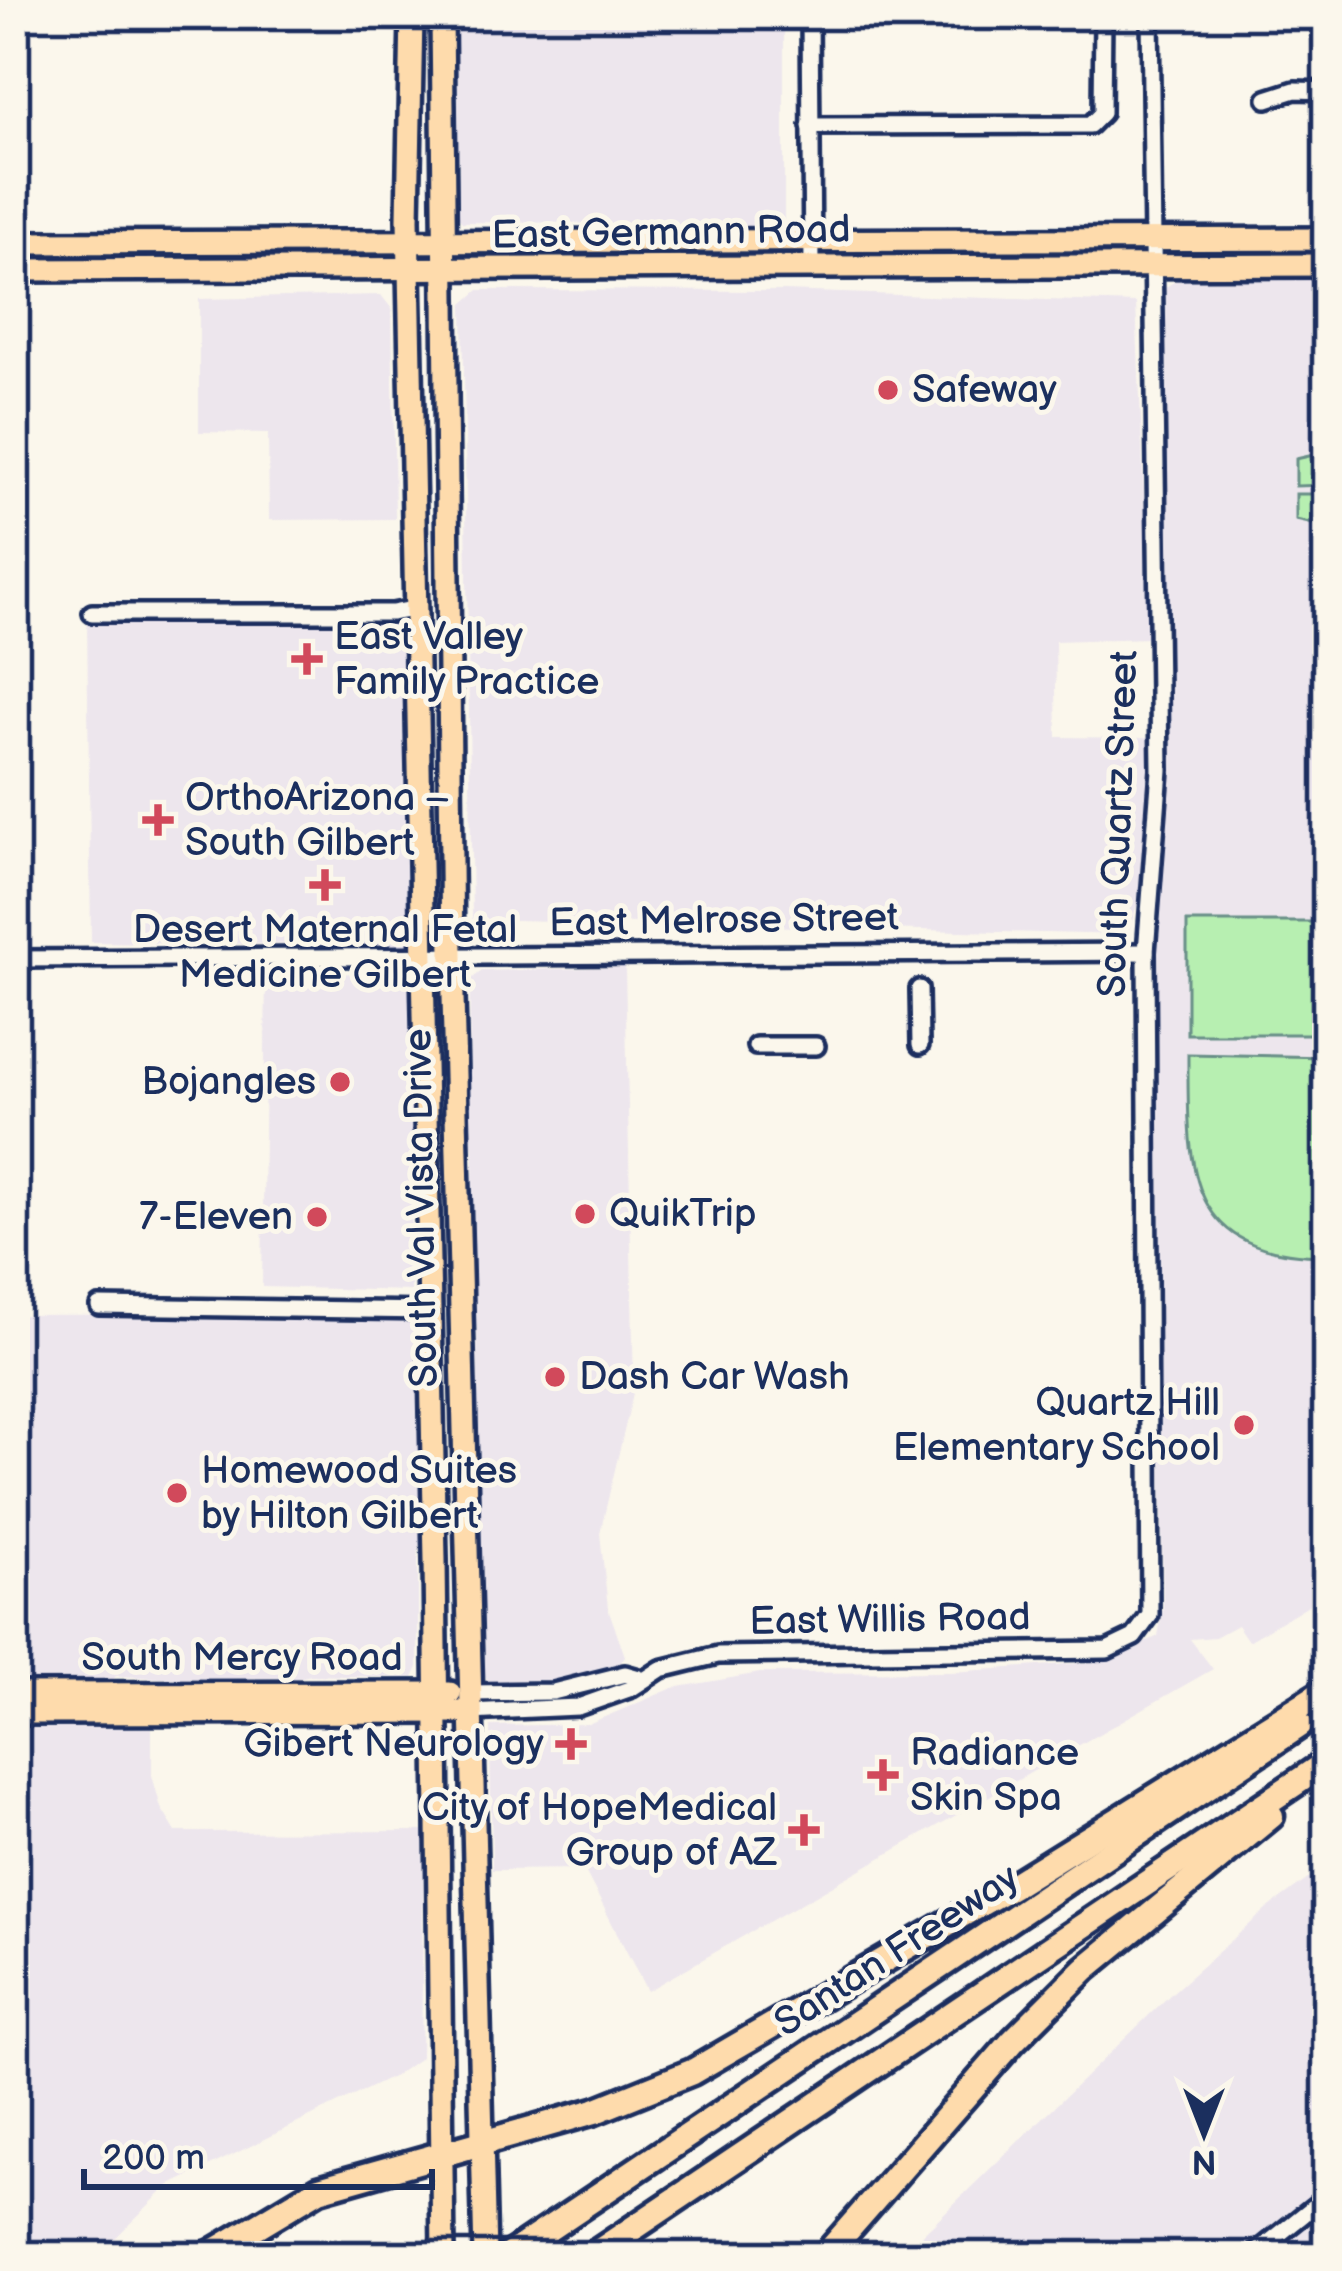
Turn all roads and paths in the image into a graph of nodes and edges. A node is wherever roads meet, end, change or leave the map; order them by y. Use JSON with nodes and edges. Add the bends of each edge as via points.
{"nodes":[{"id":1,"x":412,"y":15,"type":"edge"},
{"id":2,"x":442,"y":15,"type":"edge"},
{"id":3,"x":809,"y":15,"type":"edge"},
{"id":4,"x":1103,"y":15,"type":"edge"},
{"id":5,"x":1150,"y":15,"type":"edge"},
{"id":6,"x":1327,"y":91,"type":"edge"},
{"id":7,"x":1267,"y":98,"type":"dead end"},
{"id":8,"x":810,"y":126,"type":"junction"},
{"id":9,"x":811,"y":238,"type":"junction"},
{"id":10,"x":1152,"y":239,"type":"junction"},
{"id":11,"x":1327,"y":239,"type":"edge"},
{"id":12,"x":409,"y":241,"type":"junction"},
{"id":13,"x":441,"y":242,"type":"junction"},
{"id":14,"x":15,"y":243,"type":"edge"},
{"id":15,"x":1327,"y":265,"type":"edge"},
{"id":16,"x":812,"y":267,"type":"junction"},
{"id":17,"x":1152,"y":267,"type":"junction"},
{"id":18,"x":15,"y":270,"type":"edge"},
{"id":19,"x":409,"y":272,"type":"junction"},
{"id":20,"x":441,"y":272,"type":"junction"},
{"id":21,"x":418,"y":608,"type":"junction"},
{"id":22,"x":447,"y":608,"type":"junction"},
{"id":23,"x":92,"y":613,"type":"dead end"},
{"id":24,"x":1146,"y":952,"type":"junction"},
{"id":25,"x":425,"y":957,"type":"junction"},
{"id":26,"x":452,"y":957,"type":"junction"},
{"id":27,"x":15,"y":958,"type":"edge"},
{"id":28,"x":919,"y":989,"type":"dead end"},
{"id":29,"x":920,"y":1045,"type":"dead end"},
{"id":30,"x":756,"y":1046,"type":"dead end"},
{"id":31,"x":816,"y":1046,"type":"dead end"},
{"id":32,"x":99,"y":1306,"type":"dead end"},
{"id":33,"x":461,"y":1310,"type":"junction"},
{"id":34,"x":431,"y":1311,"type":"junction"},
{"id":35,"x":1140,"y":1632,"type":"joint"},
{"id":36,"x":1327,"y":1690,"type":"edge"},
{"id":37,"x":469,"y":1702,"type":"junction"},
{"id":38,"x":438,"y":1703,"type":"junction"},
{"id":39,"x":17,"y":1707,"type":"edge"},
{"id":40,"x":1327,"y":1707,"type":"edge"},
{"id":41,"x":1327,"y":1762,"type":"edge"},
{"id":42,"x":1327,"y":1777,"type":"edge"},
{"id":43,"x":482,"y":2144,"type":"junction"},
{"id":44,"x":441,"y":2156,"type":"junction"},
{"id":45,"x":1327,"y":2196,"type":"edge"},
{"id":46,"x":443,"y":2245,"type":"edge"},
{"id":47,"x":207,"y":2256,"type":"edge"},
{"id":48,"x":485,"y":2256,"type":"edge"},
{"id":49,"x":508,"y":2256,"type":"edge"},
{"id":50,"x":592,"y":2256,"type":"edge"},
{"id":51,"x":825,"y":2256,"type":"edge"},
{"id":52,"x":1252,"y":2256,"type":"edge"}],
"edges":[{"from":1,"to":12,"type":"main road","name":"South Val Vista Drive"},
{"from":2,"to":13,"type":"main road","name":"South Val Vista Drive"},
{"from":3,"to":8,"type":"street"},
{"from":4,"to":8,"type":"street","via":[[1102,113],[1090,125]]},
{"from":5,"to":10,"type":"street","name":"South Quartz Street"},
{"from":6,"to":7,"type":"street"},
{"from":8,"to":9,"type":"street"},
{"from":9,"to":10,"type":"main road","name":"East Germann Road"},
{"from":9,"to":13,"type":"main road","name":"East Germann Road"},
{"from":9,"to":16,"type":"street"},
{"from":10,"to":11,"type":"main road","name":"East Germann Road"},
{"from":10,"to":17,"type":"street","name":"South Quartz Street"},
{"from":12,"to":13,"type":"main road","name":"East Germann Road"},
{"from":12,"to":14,"type":"main road","name":"East Germann Road"},
{"from":12,"to":19,"type":"main road","name":"South Val Vista Drive"},
{"from":13,"to":20,"type":"main road","name":"South Val Vista Drive"},
{"from":15,"to":17,"type":"main road","name":"East Germann Road"},
{"from":16,"to":17,"type":"main road","name":"East Germann Road"},
{"from":16,"to":20,"type":"main road","name":"East Germann Road"},
{"from":17,"to":24,"type":"street","name":"South Quartz Street","via":[[1160,770]]},
{"from":18,"to":19,"type":"main road","name":"East Germann Road"},
{"from":19,"to":20,"type":"main road","name":"East Germann Road"},
{"from":19,"to":21,"type":"main road","name":"South Val Vista Drive"},
{"from":20,"to":22,"type":"main road","name":"South Val Vista Drive"},
{"from":21,"to":22,"type":"main road"},
{"from":21,"to":23,"type":"street"},
{"from":21,"to":25,"type":"main road","name":"South Val Vista Drive"},
{"from":22,"to":26,"type":"main road","name":"South Val Vista Drive"},
{"from":24,"to":26,"type":"street","name":"East Melrose Street"},
{"from":24,"to":35,"type":"street","name":"South Quartz Street","via":[[1153,1606]]},
{"from":25,"to":26,"type":"street","name":"East Melrose Street"},
{"from":25,"to":27,"type":"street","name":"East Melrose Street"},
{"from":25,"to":34,"type":"main road","name":"South Val Vista Drive"},
{"from":26,"to":33,"type":"main road","name":"South Val Vista Drive"},
{"from":28,"to":29,"type":"street"},
{"from":30,"to":31,"type":"street"},
{"from":32,"to":34,"type":"street"},
{"from":33,"to":34,"type":"main road"},
{"from":33,"to":37,"type":"main road","name":"South Val Vista Drive"},
{"from":34,"to":38,"type":"main road","name":"South Val Vista Drive"},
{"from":35,"to":37,"type":"street","name":"East Willis Road","via":[[1098,1651],[718,1655],[578,1707]]},
{"from":36,"to":43,"type":"highway","via":[[692,2072]]},
{"from":37,"to":38,"type":"main road","name":"South Mercy Road"},
{"from":37,"to":43,"type":"main road","name":"South Val Vista Drive"},
{"from":38,"to":39,"type":"main road","name":"South Mercy Road"},
{"from":38,"to":39,"type":"main road","name":"South Mercy Road","via":[[46,1713]]},
{"from":38,"to":44,"type":"main road","name":"South Val Vista Drive"},
{"from":40,"to":49,"type":"highway","name":"Santan Freeway"},
{"from":41,"to":50,"type":"highway","name":"Santan Freeway"},
{"from":42,"to":51,"type":"highway","via":[[1085,1970]]},
{"from":43,"to":44,"type":"highway"},
{"from":43,"to":48,"type":"main road","name":"South Val Vista Drive"},
{"from":44,"to":46,"type":"main road","name":"South Val Vista Drive"},
{"from":44,"to":47,"type":"highway","via":[[319,2188]]},
{"from":45,"to":52,"type":"street"}]}
